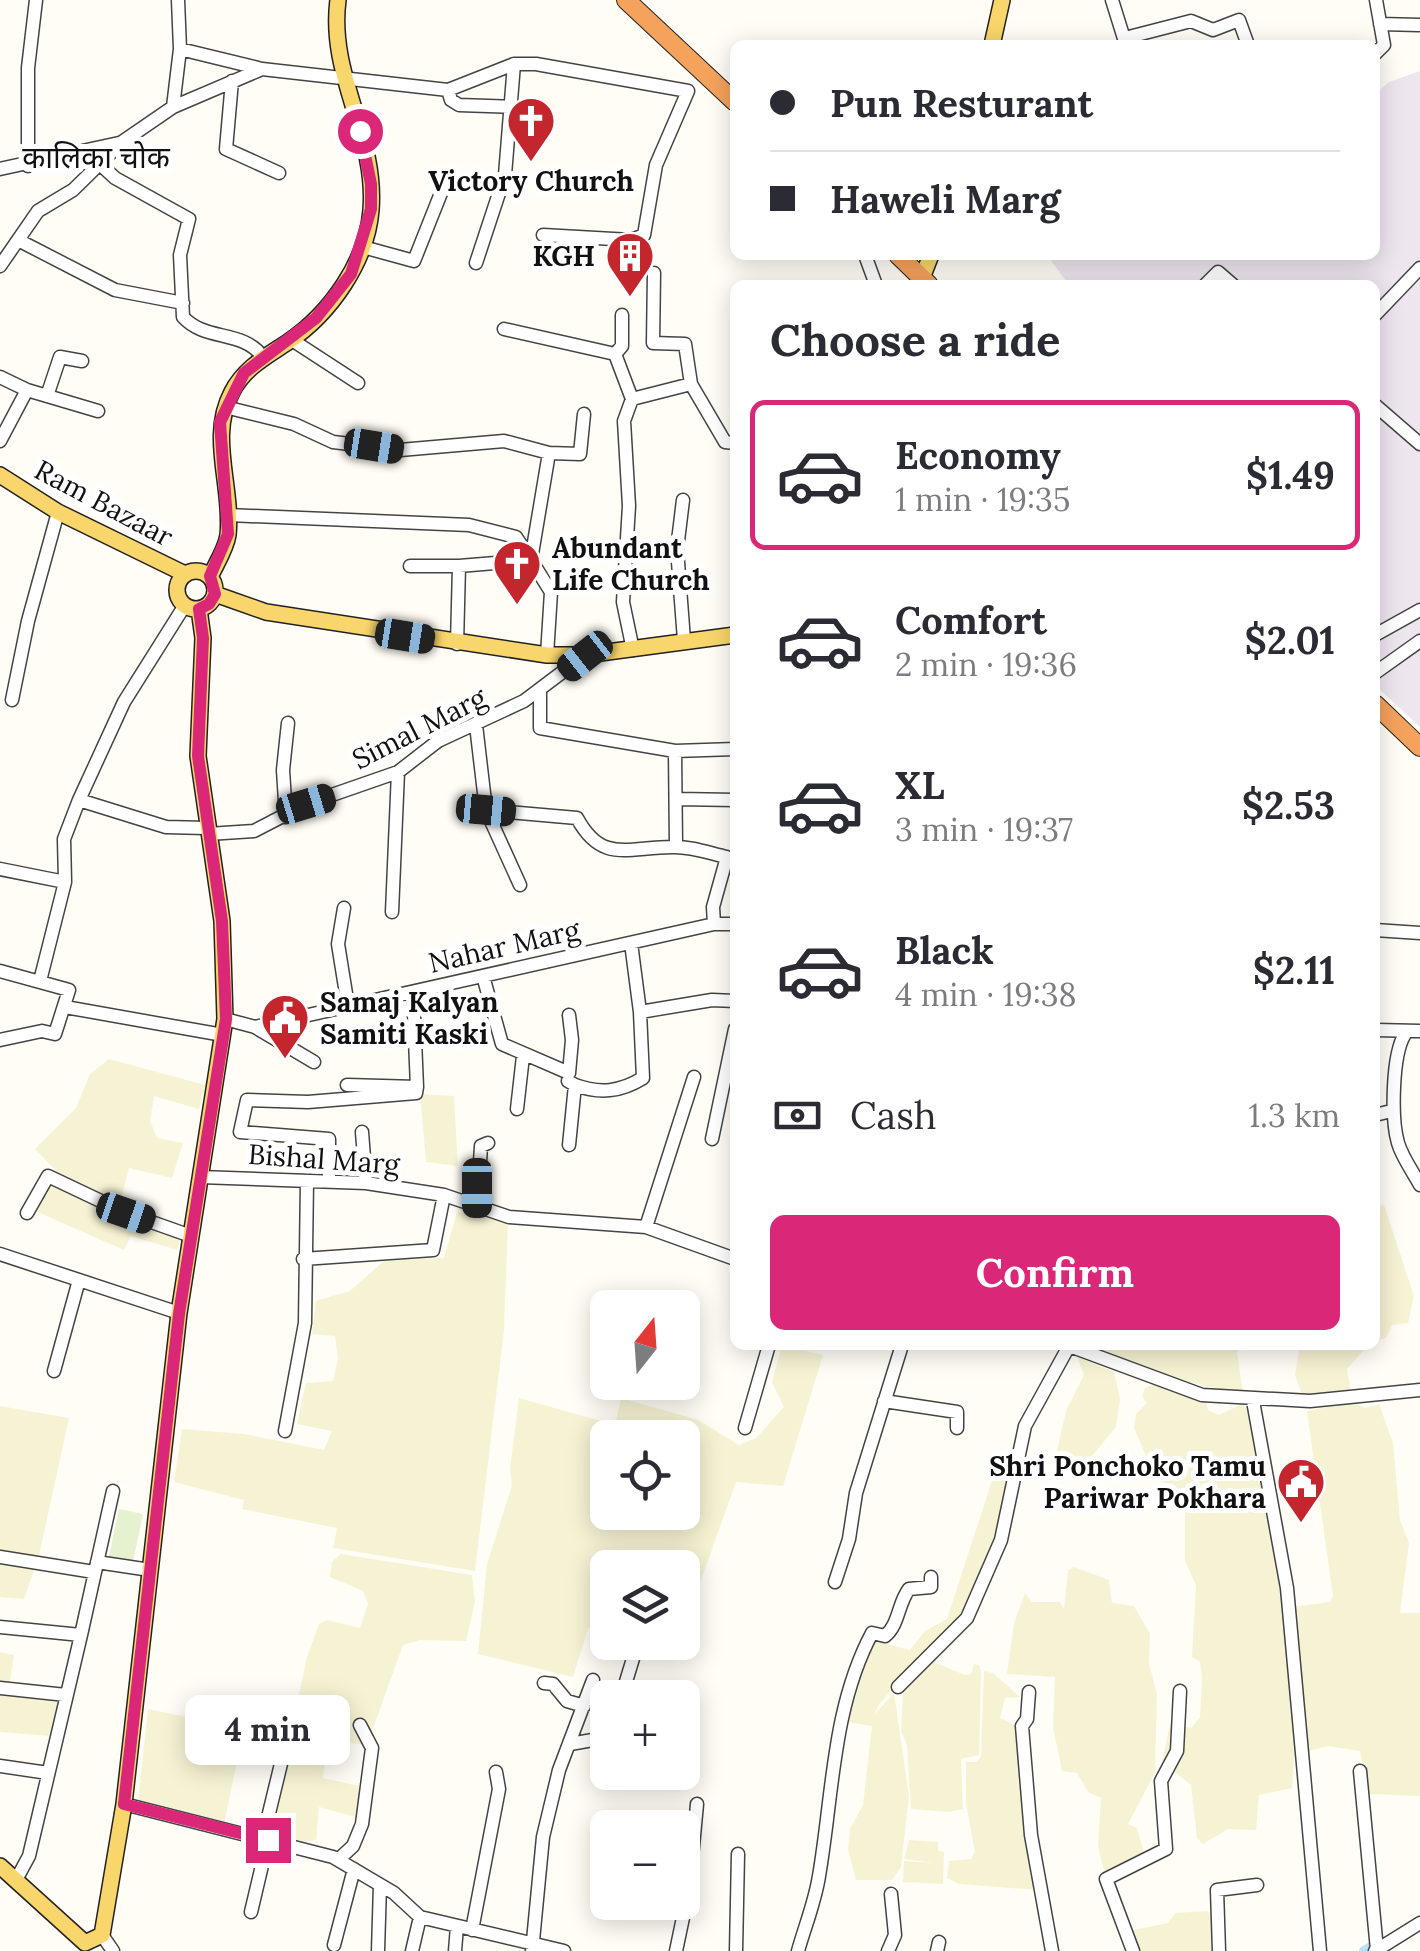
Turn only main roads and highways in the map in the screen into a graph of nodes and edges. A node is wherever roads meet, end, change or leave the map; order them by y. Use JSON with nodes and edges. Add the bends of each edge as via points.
{"nodes":[{"id":1,"x":338,"y":0,"type":"edge"},
{"id":2,"x":626,"y":0,"type":"edge"},
{"id":3,"x":1002,"y":0,"type":"edge"},
{"id":4,"x":993,"y":40,"type":"edge"},
{"id":5,"x":730,"y":97,"type":"edge"},
{"id":6,"x":902,"y":260,"type":"edge"},
{"id":7,"x":920,"y":280,"type":"edge"},
{"id":8,"x":0,"y":475,"type":"edge"},
{"id":9,"x":186,"y":574,"type":"junction"},
{"id":10,"x":210,"y":576,"type":"junction"},
{"id":11,"x":215,"y":594,"type":"junction"},
{"id":12,"x":192,"y":607,"type":"junction"},
{"id":13,"x":730,"y":635,"type":"edge"},
{"id":14,"x":1380,"y":709,"type":"edge"},
{"id":15,"x":1420,"y":747,"type":"edge"},
{"id":16,"x":0,"y":1866,"type":"edge"}],
"edges":[{"from":1,"to":10,"type":"main road","via":[[336,53],[371,184],[363,247],[338,292],[292,340],[244,373],[225,406],[220,422],[227,541]]},
{"from":2,"to":5,"type":"highway"},
{"from":3,"to":4,"type":"main road"},
{"from":6,"to":7,"type":"highway"},
{"from":8,"to":9,"type":"main road","name":"Ram Bazaar","via":[[58,512]]},
{"from":9,"to":10,"type":"main road"},
{"from":9,"to":12,"type":"main road","via":[[177,588]]},
{"from":10,"to":11,"type":"main road"},
{"from":11,"to":12,"type":"main road","via":[[209,604]]},
{"from":11,"to":13,"type":"main road","via":[[266,612],[548,655]]},
{"from":12,"to":16,"type":"main road","via":[[203,638],[198,756],[222,921],[224,1027],[179,1314],[124,1804],[102,1935],[85,1943]]},
{"from":14,"to":15,"type":"highway"}]}
